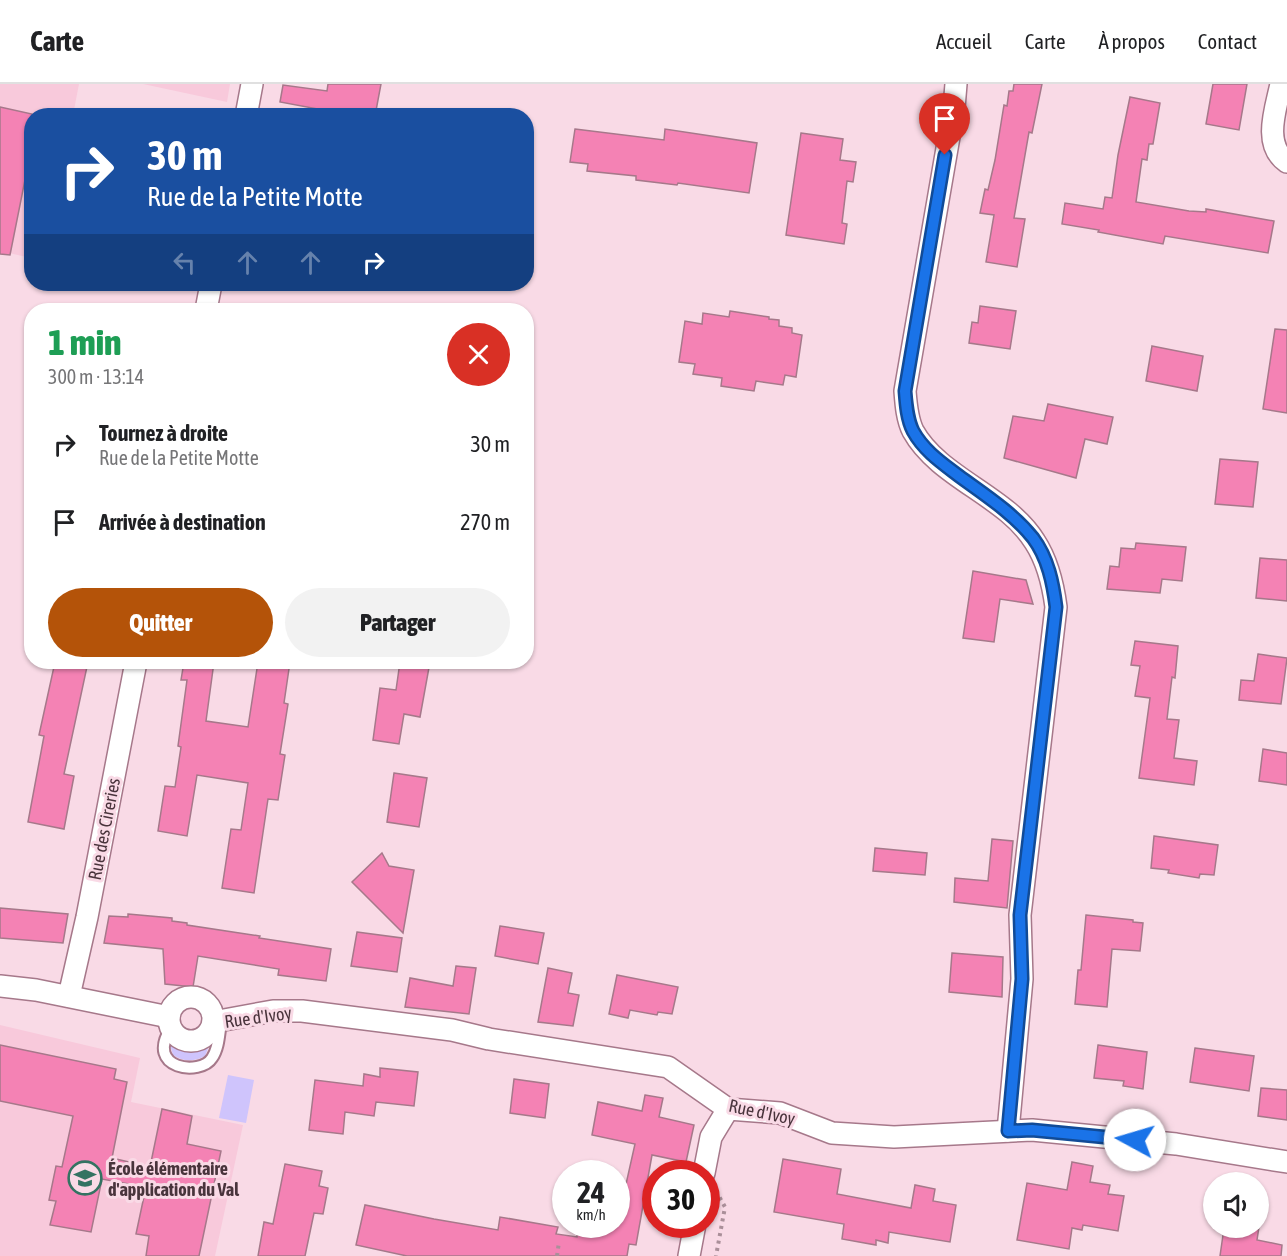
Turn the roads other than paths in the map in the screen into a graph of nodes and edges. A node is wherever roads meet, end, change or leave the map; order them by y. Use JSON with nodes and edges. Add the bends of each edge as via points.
{"nodes":[{"id":1,"x":252,"y":84,"type":"edge"},
{"id":2,"x":956,"y":84,"type":"edge"},
{"id":3,"x":1281,"y":84,"type":"edge"},
{"id":4,"x":248,"y":108,"type":"edge"},
{"id":5,"x":1287,"y":162,"type":"edge"},
{"id":6,"x":135,"y":669,"type":"edge"},
{"id":7,"x":0,"y":986,"type":"edge"},
{"id":8,"x":69,"y":996,"type":"junction"},
{"id":9,"x":170,"y":1022,"type":"junction"},
{"id":10,"x":217,"y":1022,"type":"junction"},
{"id":11,"x":728,"y":1109,"type":"junction"},
{"id":12,"x":1008,"y":1131,"type":"junction"},
{"id":13,"x":707,"y":1160,"type":"edge"},
{"id":14,"x":1287,"y":1162,"type":"edge"},
{"id":15,"x":692,"y":1238,"type":"edge"},
{"id":16,"x":689,"y":1256,"type":"edge"}],
"edges":[{"from":1,"to":4,"type":"street"},
{"from":2,"to":12,"type":"street","via":[[905,391],[906,408],[913,430],[928,452],[1014,518],[1034,540],[1053,583],[1056,607],[1020,915],[1022,979]]},
{"from":3,"to":5,"type":"street","via":[[1272,130],[1275,149]]},
{"from":6,"to":8,"type":"street","name":"Rue des Cireries"},
{"from":7,"to":8,"type":"street"},
{"from":8,"to":9,"type":"street"},
{"from":9,"to":10,"type":"street","via":[[180,1038],[194,1041],[206,1035]]},
{"from":9,"to":10,"type":"street","via":[[173,1006],[192,997],[206,1003]]},
{"from":10,"to":11,"type":"street","name":"Rue d'Ivoy","via":[[273,1011],[302,1011],[452,1030],[668,1067]]},
{"from":11,"to":12,"type":"street","name":"Rue d'Ivoy","via":[[780,1113],[832,1133],[894,1137]]},
{"from":11,"to":13,"type":"street","via":[[711,1137]]},
{"from":12,"to":14,"type":"street","name":"Rue d'Ivoy","via":[[1176,1144]]},
{"from":15,"to":16,"type":"street"}]}
